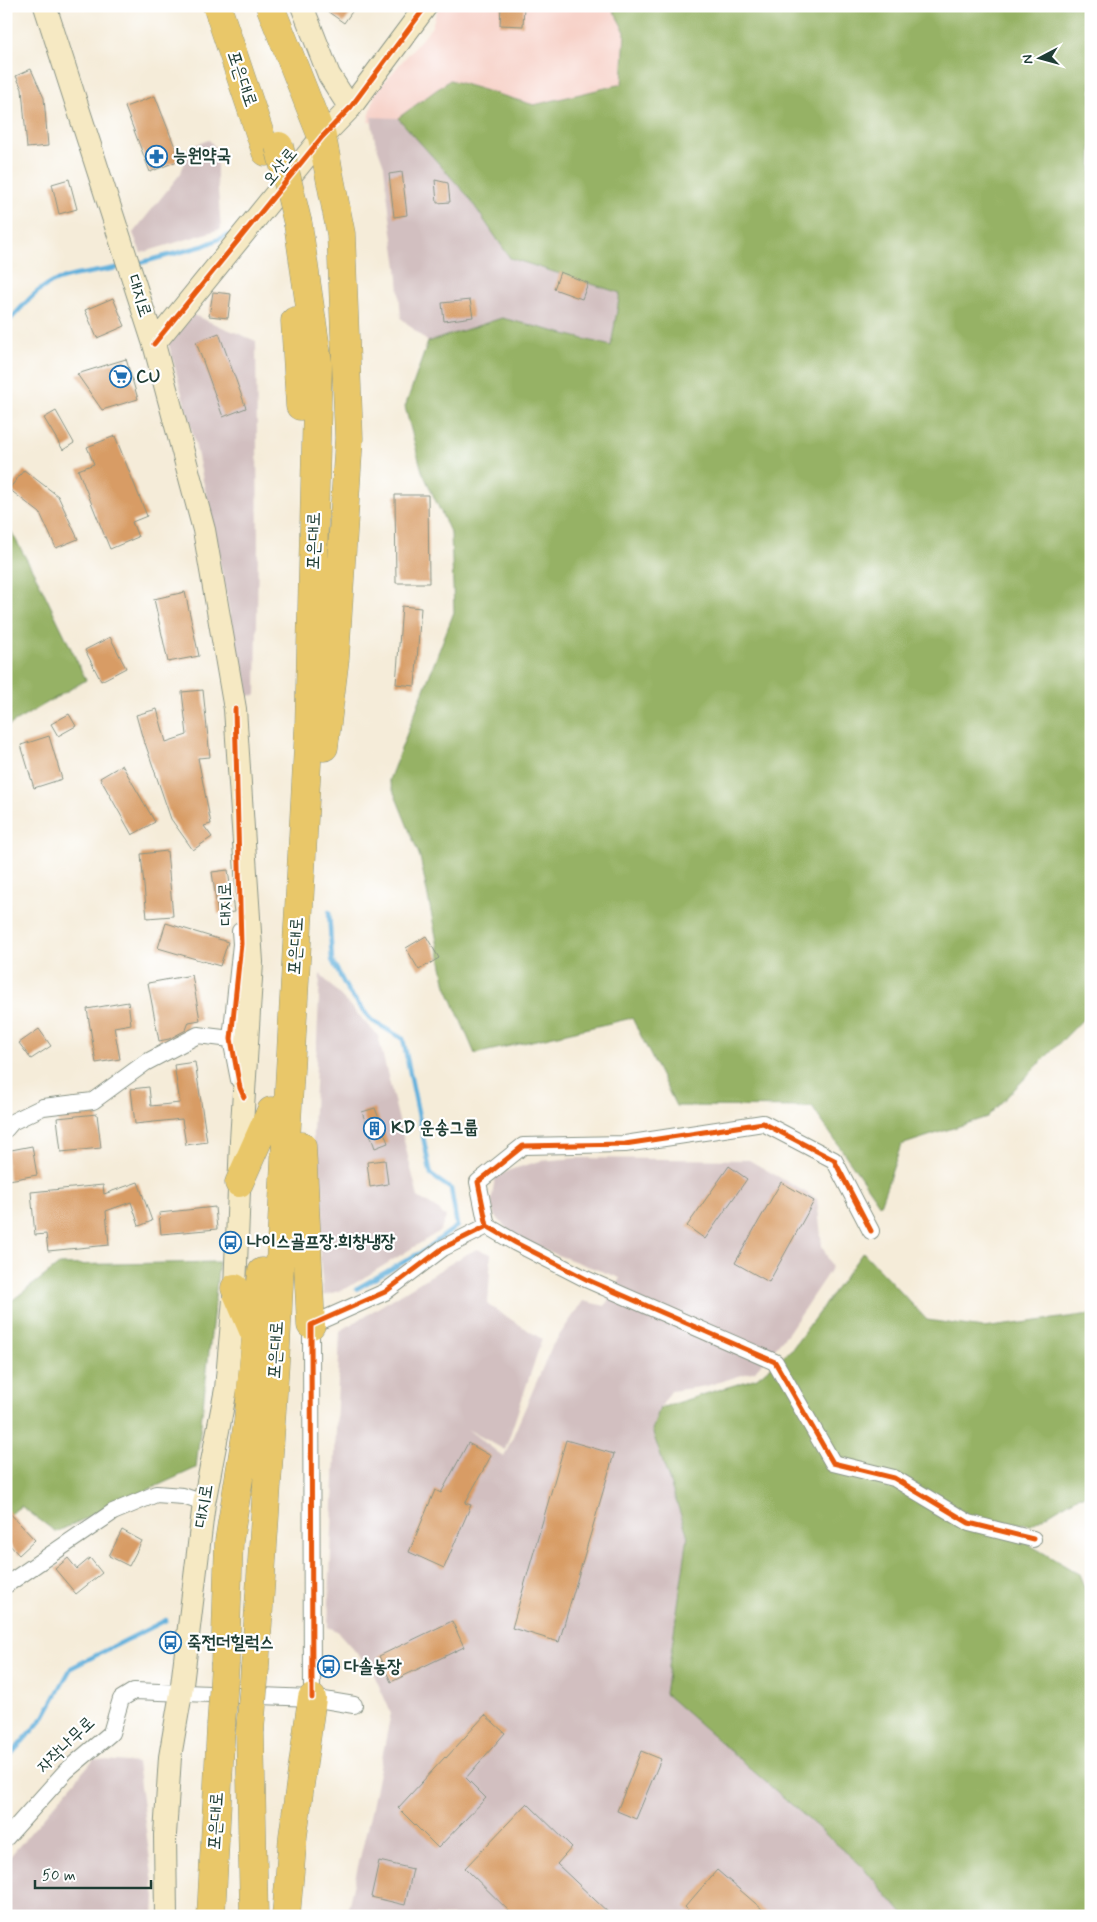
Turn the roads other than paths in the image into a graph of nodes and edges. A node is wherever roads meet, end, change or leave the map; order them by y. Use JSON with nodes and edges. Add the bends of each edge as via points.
{"nodes":[{"id":1,"x":45,"y":6,"type":"edge"},
{"id":2,"x":217,"y":6,"type":"edge"},
{"id":3,"x":231,"y":6,"type":"edge"},
{"id":4,"x":270,"y":6,"type":"edge"},
{"id":5,"x":302,"y":6,"type":"edge"},
{"id":6,"x":426,"y":6,"type":"edge"},
{"id":7,"x":350,"y":108,"type":"junction"},
{"id":8,"x":322,"y":137,"type":"junction"},
{"id":9,"x":272,"y":149,"type":"junction"},
{"id":10,"x":292,"y":226,"type":"junction"},
{"id":11,"x":154,"y":344,"type":"junction"},
{"id":12,"x":235,"y":708,"type":"junction"},
{"id":13,"x":318,"y":789,"type":"junction"},
{"id":14,"x":302,"y":833,"type":"junction"},
{"id":15,"x":296,"y":935,"type":"junction"},
{"id":16,"x":304,"y":964,"type":"junction"},
{"id":17,"x":231,"y":1039,"type":"junction"},
{"id":18,"x":243,"y":1096,"type":"junction"},
{"id":19,"x":271,"y":1111,"type":"junction"},
{"id":20,"x":6,"y":1129,"type":"edge"},
{"id":21,"x":239,"y":1183,"type":"junction"},
{"id":22,"x":487,"y":1226,"type":"junction"},
{"id":23,"x":871,"y":1231,"type":"dead end"},
{"id":24,"x":235,"y":1288,"type":"junction"},
{"id":25,"x":311,"y":1325,"type":"junction"},
{"id":26,"x":256,"y":1338,"type":"junction"},
{"id":27,"x":204,"y":1503,"type":"junction"},
{"id":28,"x":1033,"y":1539,"type":"dead end"},
{"id":29,"x":6,"y":1584,"type":"edge"},
{"id":30,"x":181,"y":1693,"type":"junction"},
{"id":31,"x":312,"y":1698,"type":"junction"},
{"id":32,"x":354,"y":1706,"type":"dead end"},
{"id":33,"x":6,"y":1838,"type":"edge"},
{"id":34,"x":166,"y":1916,"type":"edge"},
{"id":35,"x":211,"y":1916,"type":"edge"},
{"id":36,"x":254,"y":1916,"type":"edge"},
{"id":37,"x":286,"y":1916,"type":"edge"}],
"edges":[{"from":1,"to":11,"type":"main road","name":"대지로"},
{"from":2,"to":9,"type":"highway","name":"포은대로"},
{"from":3,"to":9,"type":"highway","name":"포은대로"},
{"from":4,"to":8,"type":"highway"},
{"from":5,"to":7,"type":"main road","via":[[329,75]]},
{"from":6,"to":7,"type":"main road","name":"오산로"},
{"from":7,"to":8,"type":"main road","name":"오산로"},
{"from":8,"to":11,"type":"main road","name":"오산로"},
{"from":8,"to":13,"type":"highway","via":[[341,234],[349,438],[335,658]]},
{"from":9,"to":10,"type":"highway"},
{"from":10,"to":14,"type":"highway","name":"포은대로","via":[[318,363],[309,728]]},
{"from":10,"to":19,"type":"highway","name":"포은대로","via":[[303,481],[302,540]]},
{"from":11,"to":12,"type":"main road","name":"대지로","via":[[204,530]]},
{"from":12,"to":17,"type":"street","name":"대지로","via":[[241,944]]},
{"from":12,"to":18,"type":"main road","name":"대지로","via":[[252,962]]},
{"from":13,"to":14,"type":"highway"},
{"from":13,"to":16,"type":"highway"},
{"from":14,"to":15,"type":"highway","name":"포은대로"},
{"from":15,"to":16,"type":"highway"},
{"from":15,"to":36,"type":"highway","name":"포은대로","bridge":true,"via":[[276,1347],[250,1731]]},
{"from":16,"to":25,"type":"highway","via":[[302,1159]]},
{"from":17,"to":18,"type":"street","name":"대지로"},
{"from":17,"to":20,"type":"street","via":[[198,1036],[145,1063],[93,1101],[43,1107],[12,1122]]},
{"from":18,"to":21,"type":"main road","name":"대지로"},
{"from":19,"to":21,"type":"highway"},
{"from":19,"to":26,"type":"highway","name":"포은대로","via":[[272,1144]]},
{"from":21,"to":24,"type":"main road","name":"대지로"},
{"from":22,"to":23,"type":"street","via":[[478,1182],[523,1146],[625,1144],[763,1123],[834,1160]]},
{"from":22,"to":25,"type":"street","via":[[443,1248],[385,1292]]},
{"from":22,"to":28,"type":"street","via":[[588,1280],[775,1362],[834,1463],[894,1478],[969,1523]]},
{"from":24,"to":26,"type":"highway"},
{"from":24,"to":27,"type":"main road","name":"대지로","via":[[226,1389]]},
{"from":25,"to":31,"type":"street"},
{"from":26,"to":35,"type":"highway","name":"포은대로","bridge":true,"via":[[248,1422],[229,1541]]},
{"from":27,"to":29,"type":"street","via":[[183,1496],[156,1494],[113,1512]]},
{"from":27,"to":30,"type":"main road","name":"대지로"},
{"from":30,"to":31,"type":"street","name":"자작나무로"},
{"from":30,"to":33,"type":"street","name":"자작나무로","via":[[134,1691],[121,1699],[111,1733],[66,1771]]},
{"from":30,"to":34,"type":"main road","name":"대지로","via":[[170,1757],[165,1835]]},
{"from":31,"to":32,"type":"street","name":"자작나무로"},
{"from":31,"to":37,"type":"highway","via":[[293,1836]]}]}
